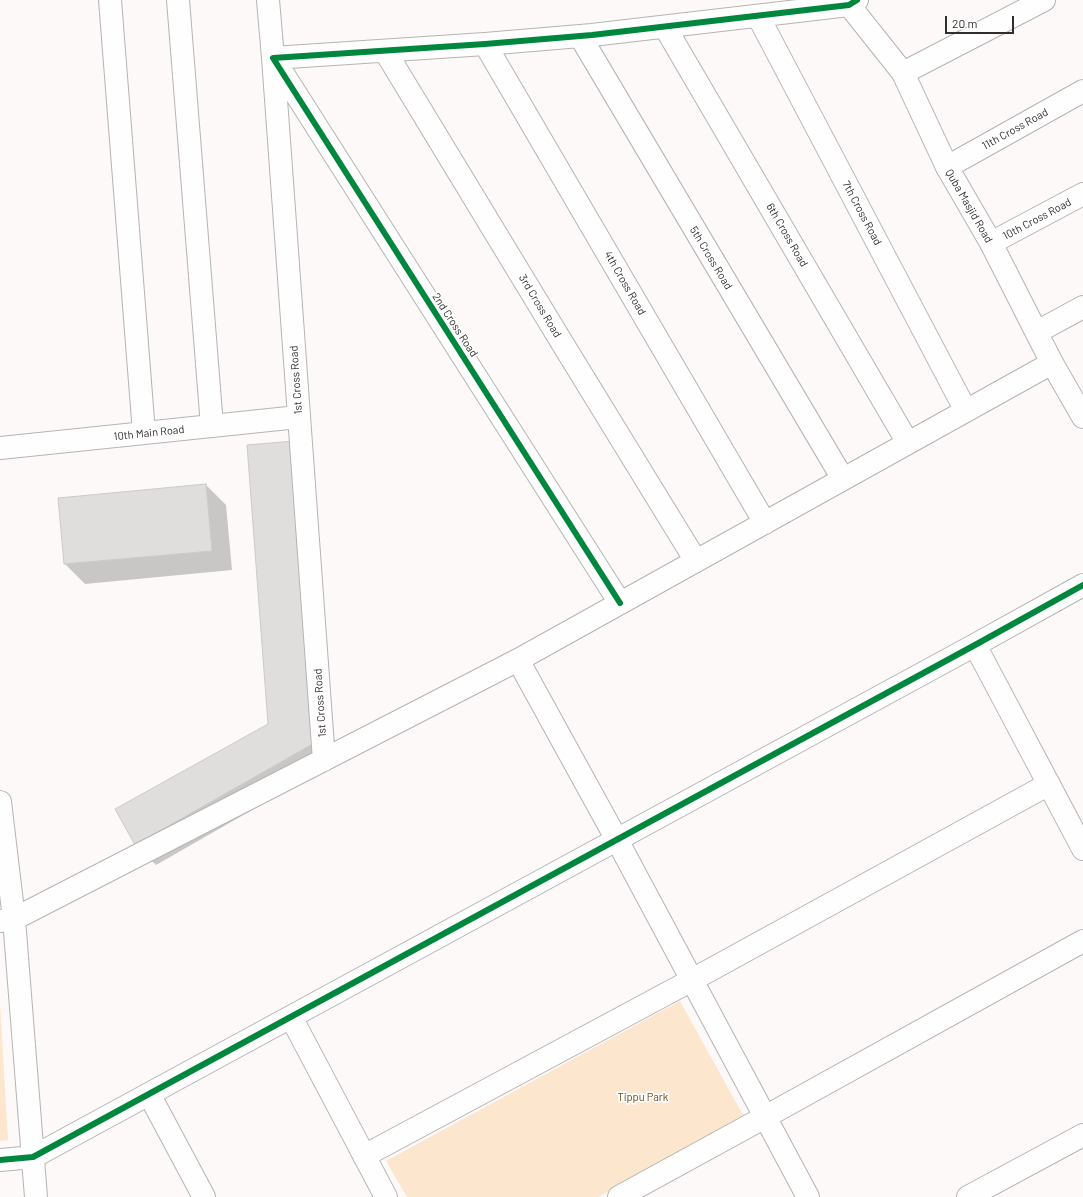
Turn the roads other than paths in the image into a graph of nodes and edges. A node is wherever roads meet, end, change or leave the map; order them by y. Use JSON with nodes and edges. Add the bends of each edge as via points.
{"nodes":[{"id":1,"x":110,"y":0,"type":"edge"},
{"id":2,"x":178,"y":0,"type":"edge"},
{"id":3,"x":268,"y":0,"type":"edge"},
{"id":4,"x":1044,"y":0,"type":"edge"},
{"id":5,"x":851,"y":2,"type":"edge"},
{"id":6,"x":758,"y":16,"type":"junction"},
{"id":7,"x":665,"y":26,"type":"junction"},
{"id":8,"x":580,"y":36,"type":"junction"},
{"id":9,"x":484,"y":44,"type":"junction"},
{"id":10,"x":385,"y":51,"type":"junction"},
{"id":11,"x":273,"y":58,"type":"junction"},
{"id":12,"x":903,"y":73,"type":"junction"},
{"id":13,"x":1083,"y":91,"type":"edge"},
{"id":14,"x":947,"y":167,"type":"junction"},
{"id":15,"x":1083,"y":194,"type":"edge"},
{"id":16,"x":991,"y":244,"type":"junction"},
{"id":17,"x":1083,"y":307,"type":"edge"},
{"id":18,"x":1037,"y":332,"type":"junction"},
{"id":19,"x":1052,"y":363,"type":"junction"},
{"id":20,"x":966,"y":411,"type":"junction"},
{"id":21,"x":1082,"y":414,"type":"edge"},
{"id":22,"x":298,"y":417,"type":"junction"},
{"id":23,"x":212,"y":426,"type":"junction"},
{"id":24,"x":144,"y":433,"type":"junction"},
{"id":25,"x":908,"y":443,"type":"junction"},
{"id":26,"x":0,"y":448,"type":"edge"},
{"id":27,"x":843,"y":479,"type":"junction"},
{"id":28,"x":765,"y":523,"type":"junction"},
{"id":29,"x":696,"y":561,"type":"junction"},
{"id":30,"x":1083,"y":584,"type":"edge"},
{"id":31,"x":620,"y":603,"type":"junction"},
{"id":32,"x":975,"y":645,"type":"junction"},
{"id":33,"x":518,"y":660,"type":"junction"},
{"id":34,"x":324,"y":760,"type":"junction"},
{"id":35,"x":1049,"y":784,"type":"junction"},
{"id":36,"x":0,"y":802,"type":"edge"},
{"id":37,"x":617,"y":840,"type":"junction"},
{"id":38,"x":1083,"y":849,"type":"edge"},
{"id":39,"x":7,"y":920,"type":"edge"},
{"id":40,"x":1083,"y":941,"type":"edge"},
{"id":41,"x":692,"y":980,"type":"junction"},
{"id":42,"x":291,"y":1017,"type":"junction"},
{"id":43,"x":149,"y":1094,"type":"junction"},
{"id":44,"x":765,"y":1117,"type":"junction"},
{"id":45,"x":1083,"y":1135,"type":"edge"},
{"id":46,"x":364,"y":1156,"type":"junction"},
{"id":47,"x":33,"y":1157,"type":"junction"},
{"id":48,"x":0,"y":1160,"type":"edge"},
{"id":49,"x":36,"y":1197,"type":"edge"},
{"id":50,"x":204,"y":1197,"type":"edge"},
{"id":51,"x":386,"y":1197,"type":"edge"},
{"id":52,"x":619,"y":1197,"type":"edge"},
{"id":53,"x":808,"y":1197,"type":"edge"},
{"id":54,"x":968,"y":1197,"type":"edge"}],
"edges":[{"from":1,"to":24,"type":"street"},
{"from":2,"to":23,"type":"street"},
{"from":3,"to":11,"type":"street","name":"1st Cross Road"},
{"from":4,"to":12,"type":"street"},
{"from":5,"to":6,"type":"street"},
{"from":5,"to":12,"type":"street","name":"Quba Masjid Road"},
{"from":6,"to":7,"type":"street"},
{"from":6,"to":20,"type":"street","name":"7th Cross Road"},
{"from":7,"to":8,"type":"street"},
{"from":7,"to":25,"type":"street","name":"6th Cross Road"},
{"from":8,"to":9,"type":"street"},
{"from":8,"to":27,"type":"street","name":"5th Cross Road"},
{"from":9,"to":10,"type":"street"},
{"from":9,"to":28,"type":"street","name":"4th Cross Road"},
{"from":10,"to":11,"type":"street"},
{"from":10,"to":29,"type":"street","name":"3rd Cross Road"},
{"from":11,"to":22,"type":"street","name":"1st Cross Road"},
{"from":11,"to":31,"type":"street","name":"2nd Cross Road"},
{"from":12,"to":14,"type":"street","name":"Quba Masjid Road"},
{"from":13,"to":14,"type":"street","name":"11th Cross Road"},
{"from":14,"to":16,"type":"street","name":"Quba Masjid Road"},
{"from":15,"to":16,"type":"street","name":"10th Cross Road"},
{"from":16,"to":18,"type":"street","name":"Quba Masjid Road"},
{"from":17,"to":18,"type":"street"},
{"from":18,"to":19,"type":"street","name":"Quba Masjid Road"},
{"from":19,"to":20,"type":"street"},
{"from":19,"to":21,"type":"street","name":"Quba Masjid Road"},
{"from":20,"to":25,"type":"street"},
{"from":22,"to":23,"type":"street","name":"10th Main Road"},
{"from":22,"to":34,"type":"street","name":"1st Cross Road"},
{"from":23,"to":24,"type":"street","name":"10th Main Road"},
{"from":24,"to":26,"type":"street","name":"10th Main Road"},
{"from":25,"to":27,"type":"street"},
{"from":27,"to":28,"type":"street"},
{"from":28,"to":29,"type":"street"},
{"from":29,"to":31,"type":"street"},
{"from":30,"to":32,"type":"street"},
{"from":31,"to":33,"type":"street"},
{"from":32,"to":35,"type":"street"},
{"from":32,"to":37,"type":"street"},
{"from":33,"to":34,"type":"street"},
{"from":33,"to":37,"type":"street"},
{"from":34,"to":39,"type":"street"},
{"from":35,"to":38,"type":"street"},
{"from":35,"to":41,"type":"street"},
{"from":36,"to":39,"type":"street"},
{"from":37,"to":41,"type":"street"},
{"from":37,"to":42,"type":"street"},
{"from":39,"to":47,"type":"street"},
{"from":40,"to":44,"type":"street"},
{"from":41,"to":44,"type":"street"},
{"from":41,"to":46,"type":"street"},
{"from":42,"to":43,"type":"street"},
{"from":42,"to":46,"type":"street"},
{"from":43,"to":47,"type":"street"},
{"from":43,"to":50,"type":"street"},
{"from":44,"to":52,"type":"street"},
{"from":44,"to":53,"type":"street"},
{"from":45,"to":54,"type":"street"},
{"from":46,"to":51,"type":"street"},
{"from":47,"to":48,"type":"street"},
{"from":47,"to":49,"type":"street"}]}
